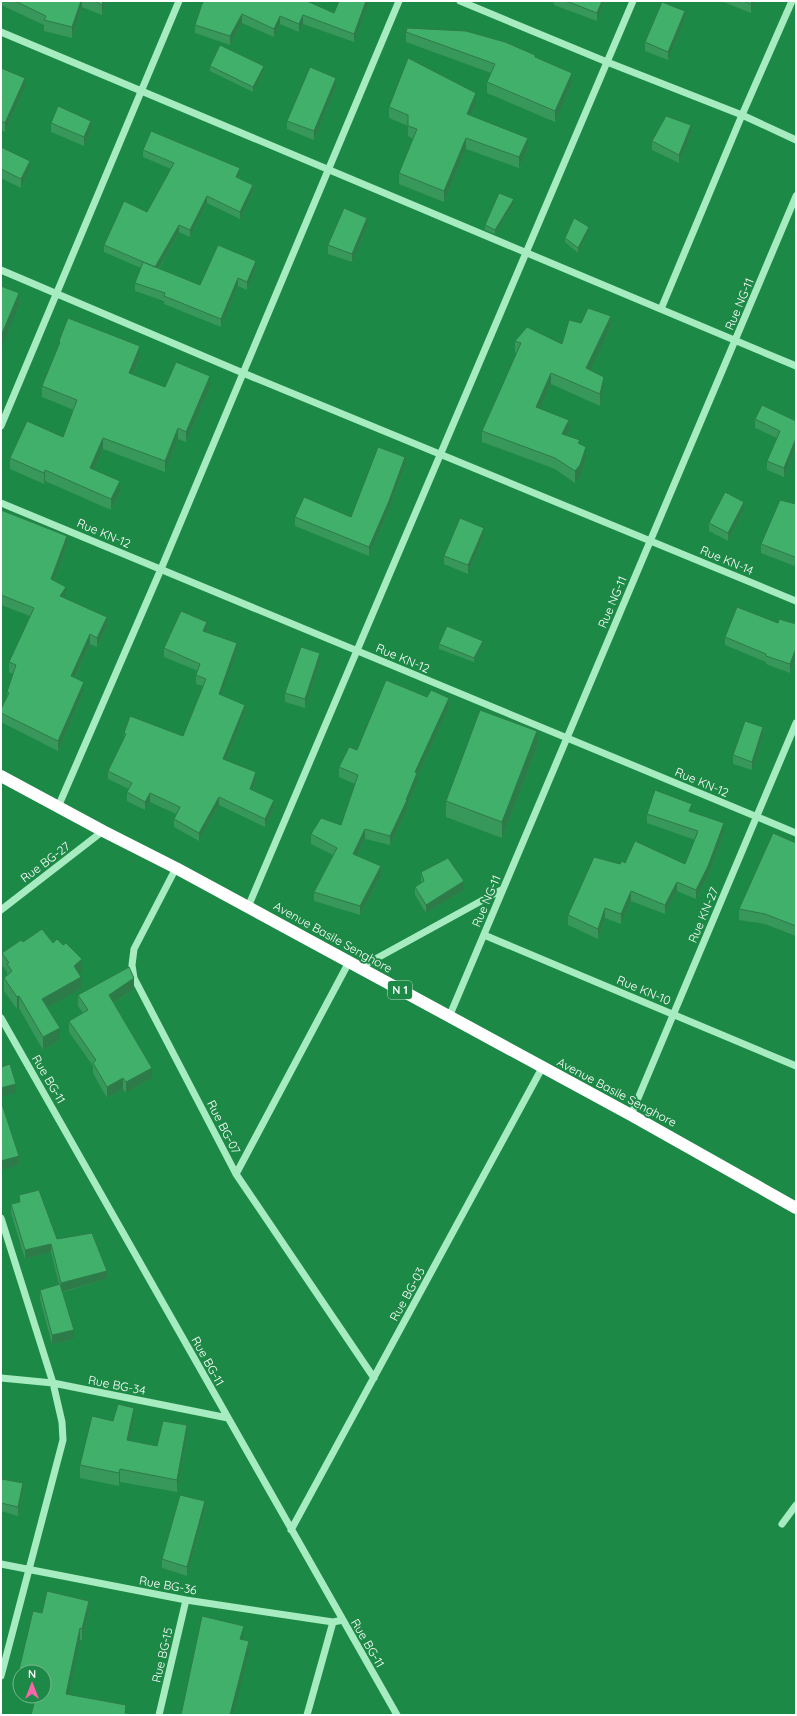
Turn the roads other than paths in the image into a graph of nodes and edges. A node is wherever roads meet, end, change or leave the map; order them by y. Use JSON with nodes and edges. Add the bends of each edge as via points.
{"nodes":[{"id":1,"x":179,"y":1,"type":"edge"},
{"id":2,"x":399,"y":1,"type":"edge"},
{"id":3,"x":460,"y":1,"type":"edge"},
{"id":4,"x":633,"y":1,"type":"edge"},
{"id":5,"x":792,"y":1,"type":"edge"},
{"id":6,"x":1,"y":32,"type":"edge"},
{"id":7,"x":607,"y":62,"type":"junction"},
{"id":8,"x":142,"y":91,"type":"junction"},
{"id":9,"x":742,"y":115,"type":"junction"},
{"id":10,"x":796,"y":140,"type":"edge"},
{"id":11,"x":328,"y":170,"type":"junction"},
{"id":12,"x":796,"y":196,"type":"edge"},
{"id":13,"x":526,"y":252,"type":"junction"},
{"id":14,"x":1,"y":270,"type":"edge"},
{"id":15,"x":57,"y":293,"type":"junction"},
{"id":16,"x":661,"y":309,"type":"junction"},
{"id":17,"x":736,"y":340,"type":"junction"},
{"id":18,"x":796,"y":366,"type":"edge"},
{"id":19,"x":243,"y":372,"type":"junction"},
{"id":20,"x":1,"y":426,"type":"edge"},
{"id":21,"x":441,"y":454,"type":"junction"},
{"id":22,"x":1,"y":503,"type":"edge"},
{"id":23,"x":650,"y":540,"type":"junction"},
{"id":24,"x":161,"y":569,"type":"junction"},
{"id":25,"x":796,"y":601,"type":"edge"},
{"id":26,"x":357,"y":651,"type":"junction"},
{"id":27,"x":796,"y":723,"type":"edge"},
{"id":28,"x":566,"y":738,"type":"junction"},
{"id":29,"x":1,"y":776,"type":"edge"},
{"id":30,"x":58,"y":807,"type":"junction"},
{"id":31,"x":756,"y":817,"type":"junction"},
{"id":32,"x":103,"y":831,"type":"junction"},
{"id":33,"x":796,"y":833,"type":"edge"},
{"id":34,"x":176,"y":868,"type":"junction"},
{"id":35,"x":503,"y":889,"type":"junction"},
{"id":36,"x":248,"y":907,"type":"junction"},
{"id":37,"x":1,"y":910,"type":"edge"},
{"id":38,"x":484,"y":935,"type":"junction"},
{"id":39,"x":354,"y":965,"type":"junction"},
{"id":40,"x":673,"y":1014,"type":"junction"},
{"id":41,"x":448,"y":1017,"type":"junction"},
{"id":42,"x":1,"y":1018,"type":"edge"},
{"id":43,"x":796,"y":1066,"type":"edge"},
{"id":44,"x":542,"y":1068,"type":"junction"},
{"id":45,"x":631,"y":1115,"type":"junction"},
{"id":46,"x":236,"y":1174,"type":"junction"},
{"id":47,"x":796,"y":1208,"type":"edge"},
{"id":48,"x":1,"y":1218,"type":"edge"},
{"id":49,"x":1,"y":1378,"type":"edge"},
{"id":50,"x":374,"y":1378,"type":"junction"},
{"id":51,"x":53,"y":1383,"type":"junction"},
{"id":52,"x":228,"y":1418,"type":"junction"},
{"id":53,"x":796,"y":1505,"type":"edge"},
{"id":54,"x":782,"y":1524,"type":"dead end"},
{"id":55,"x":291,"y":1530,"type":"junction"},
{"id":56,"x":1,"y":1564,"type":"edge"},
{"id":57,"x":29,"y":1569,"type":"junction"},
{"id":58,"x":186,"y":1600,"type":"junction"},
{"id":59,"x":343,"y":1620,"type":"junction"},
{"id":60,"x":333,"y":1622,"type":"junction"},
{"id":61,"x":1,"y":1676,"type":"edge"},
{"id":62,"x":159,"y":1715,"type":"edge"},
{"id":63,"x":307,"y":1715,"type":"edge"},
{"id":64,"x":397,"y":1715,"type":"edge"}],
"edges":[{"from":1,"to":8,"type":"street"},
{"from":2,"to":11,"type":"street"},
{"from":3,"to":7,"type":"street"},
{"from":4,"to":7,"type":"street"},
{"from":5,"to":9,"type":"street"},
{"from":6,"to":8,"type":"street"},
{"from":7,"to":9,"type":"street"},
{"from":7,"to":13,"type":"street"},
{"from":8,"to":11,"type":"street"},
{"from":8,"to":15,"type":"street"},
{"from":9,"to":10,"type":"street"},
{"from":9,"to":16,"type":"street"},
{"from":11,"to":13,"type":"street"},
{"from":11,"to":19,"type":"street"},
{"from":12,"to":17,"type":"street","name":"Rue NG-11"},
{"from":13,"to":16,"type":"street"},
{"from":13,"to":21,"type":"street"},
{"from":14,"to":15,"type":"street","name":"Rue KN-14"},
{"from":15,"to":19,"type":"street","name":"Rue KN-14"},
{"from":15,"to":20,"type":"street"},
{"from":16,"to":17,"type":"street"},
{"from":17,"to":18,"type":"street"},
{"from":17,"to":23,"type":"street","name":"Rue NG-11"},
{"from":19,"to":21,"type":"street","name":"Rue KN-14"},
{"from":19,"to":24,"type":"street"},
{"from":21,"to":23,"type":"street","name":"Rue KN-14"},
{"from":21,"to":26,"type":"street"},
{"from":22,"to":24,"type":"street","name":"Rue KN-12"},
{"from":23,"to":25,"type":"street","name":"Rue KN-14"},
{"from":23,"to":28,"type":"street","name":"Rue NG-11"},
{"from":24,"to":26,"type":"street","name":"Rue KN-12"},
{"from":24,"to":30,"type":"street"},
{"from":26,"to":28,"type":"street","name":"Rue KN-12"},
{"from":26,"to":36,"type":"street"},
{"from":27,"to":31,"type":"street","name":"Rue KN-27"},
{"from":28,"to":31,"type":"street","name":"Rue KN-12"},
{"from":28,"to":35,"type":"street","name":"Rue NG-11"},
{"from":29,"to":30,"type":"highway","name":"Avenue Basile Senghore","number":"N 1"},
{"from":30,"to":32,"type":"highway","name":"Avenue Basile Senghore","number":"N 1"},
{"from":31,"to":33,"type":"street","name":"Rue KN-12"},
{"from":31,"to":40,"type":"street","name":"Rue KN-27"},
{"from":32,"to":34,"type":"highway","name":"Avenue Basile Senghore","number":"N 1"},
{"from":32,"to":37,"type":"street","name":"Rue BG-27"},
{"from":34,"to":36,"type":"highway","name":"Avenue Basile Senghore","number":"N 1"},
{"from":34,"to":46,"type":"street","name":"Rue BG-07","via":[[134,949],[134,978]]},
{"from":35,"to":38,"type":"street","name":"Rue NG-11"},
{"from":35,"to":39,"type":"street"},
{"from":36,"to":39,"type":"highway","name":"Avenue Basile Senghore","number":"N 1"},
{"from":38,"to":40,"type":"street","name":"Rue KN-10"},
{"from":38,"to":41,"type":"street","name":"Rue NG-11"},
{"from":39,"to":41,"type":"highway","name":"Avenue Basile Senghore","number":"N 1"},
{"from":39,"to":46,"type":"street"},
{"from":40,"to":43,"type":"street","name":"Rue KN-10"},
{"from":40,"to":45,"type":"street","name":"Rue KN-27"},
{"from":41,"to":44,"type":"highway","name":"Avenue Basile Senghore","number":"N 1"},
{"from":42,"to":52,"type":"street","name":"Rue BG-11"},
{"from":44,"to":45,"type":"highway","name":"Avenue Basile Senghore","number":"N 1"},
{"from":44,"to":50,"type":"street","name":"Rue BG-03"},
{"from":45,"to":47,"type":"highway","name":"Avenue Basile Senghore","number":"N 1"},
{"from":46,"to":50,"type":"street","name":"Rue BG-07"},
{"from":48,"to":51,"type":"street"},
{"from":49,"to":51,"type":"street","name":"Rue BG-34"},
{"from":50,"to":55,"type":"street","name":"Rue BG-03"},
{"from":51,"to":52,"type":"street","name":"Rue BG-34"},
{"from":51,"to":57,"type":"street","via":[[62,1422],[63,1440]]},
{"from":52,"to":55,"type":"street","name":"Rue BG-11"},
{"from":53,"to":54,"type":"street"},
{"from":55,"to":59,"type":"street","name":"Rue BG-11"},
{"from":56,"to":57,"type":"street","name":"Rue BG-36"},
{"from":57,"to":58,"type":"street","name":"Rue BG-36"},
{"from":57,"to":61,"type":"street"},
{"from":58,"to":60,"type":"street","name":"Rue BG-36"},
{"from":58,"to":62,"type":"street","name":"Rue BG-15"},
{"from":59,"to":60,"type":"street","name":"Rue BG-36"},
{"from":59,"to":64,"type":"street","name":"Rue BG-11"},
{"from":60,"to":63,"type":"street"}]}
